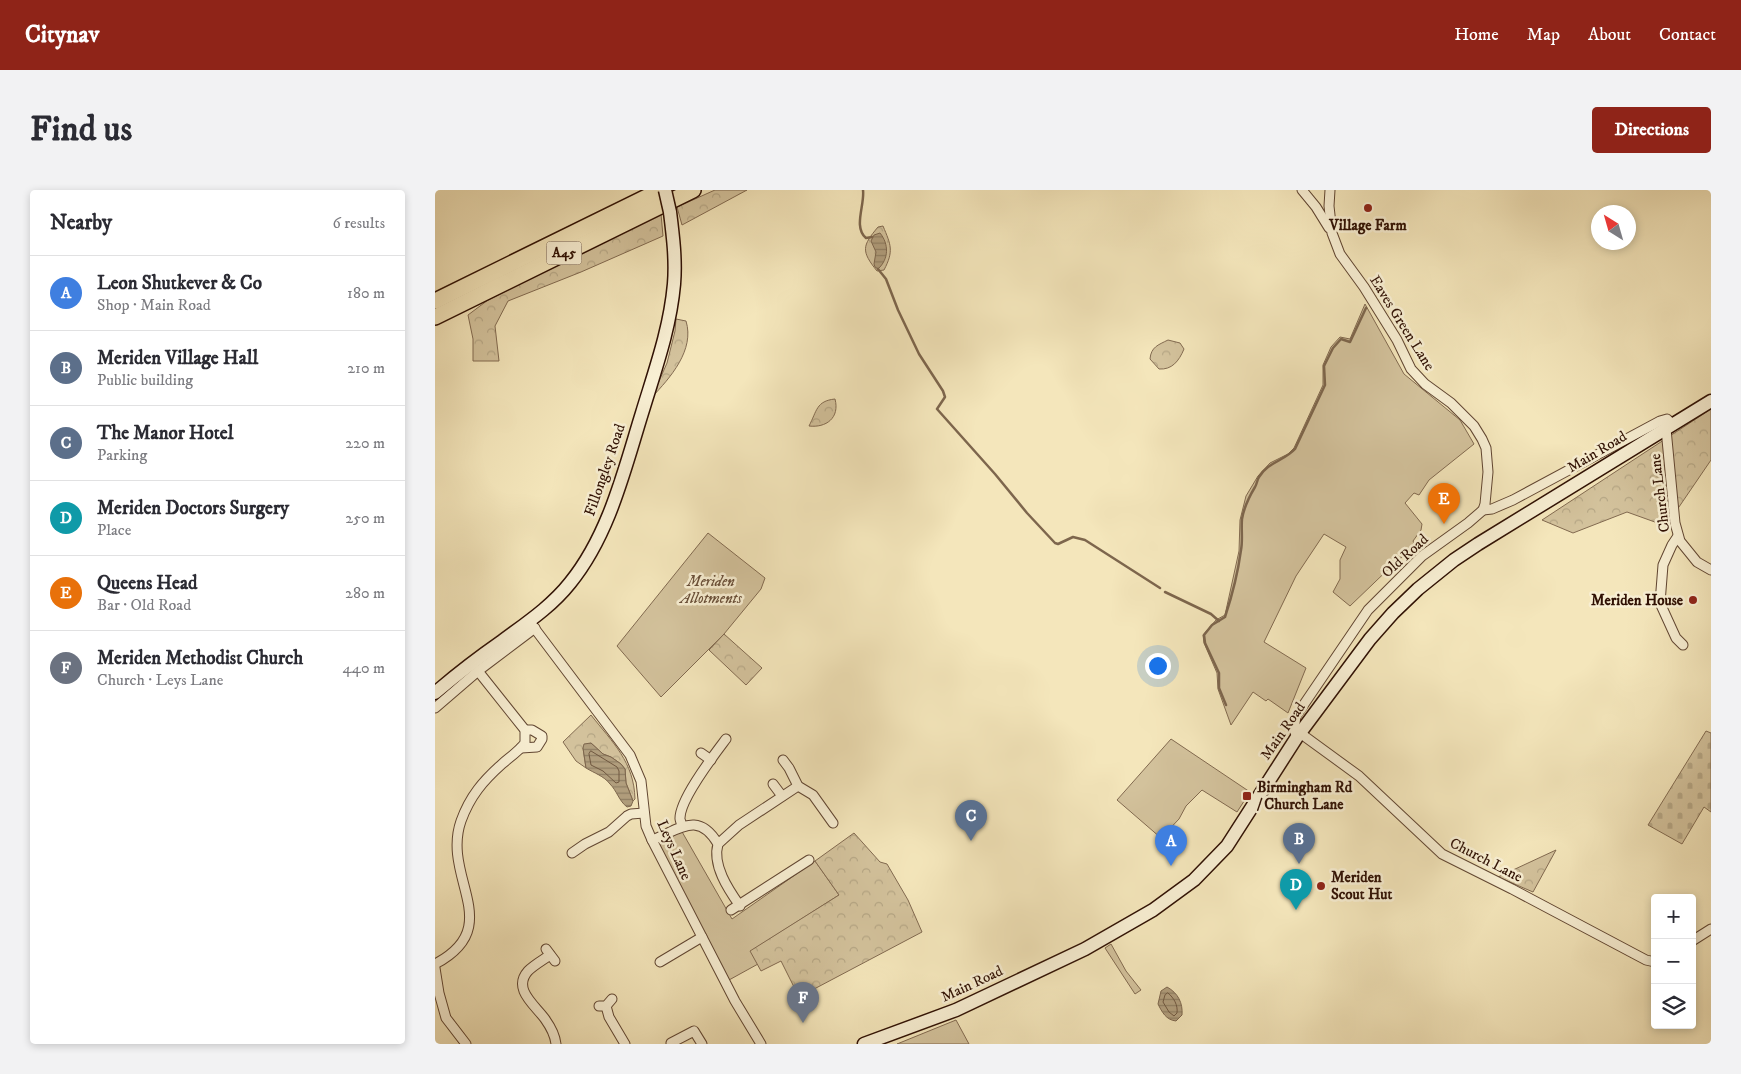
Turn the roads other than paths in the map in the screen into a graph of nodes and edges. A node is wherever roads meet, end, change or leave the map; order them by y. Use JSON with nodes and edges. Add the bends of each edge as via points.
{"nodes":[{"id":1,"x":661,"y":190,"type":"edge"},
{"id":2,"x":665,"y":190,"type":"edge"},
{"id":3,"x":693,"y":190,"type":"edge"},
{"id":4,"x":1301,"y":190,"type":"edge"},
{"id":5,"x":1329,"y":190,"type":"edge"},
{"id":6,"x":1329,"y":206,"type":"junction"},
{"id":7,"x":1316,"y":207,"type":"junction"},
{"id":8,"x":1332,"y":233,"type":"junction"},
{"id":9,"x":435,"y":301,"type":"edge"},
{"id":10,"x":435,"y":317,"type":"edge"},
{"id":11,"x":1711,"y":401,"type":"edge"},
{"id":12,"x":1669,"y":427,"type":"junction"},
{"id":13,"x":1483,"y":510,"type":"junction"},
{"id":14,"x":1678,"y":536,"type":"junction"},
{"id":15,"x":1711,"y":570,"type":"edge"},
{"id":16,"x":532,"y":625,"type":"junction"},
{"id":17,"x":1683,"y":645,"type":"dead end"},
{"id":18,"x":478,"y":671,"type":"junction"},
{"id":19,"x":435,"y":693,"type":"edge"},
{"id":20,"x":435,"y":708,"type":"edge"},
{"id":21,"x":525,"y":730,"type":"junction"},
{"id":22,"x":1299,"y":735,"type":"junction"},
{"id":23,"x":726,"y":739,"type":"dead end"},
{"id":24,"x":521,"y":748,"type":"junction"},
{"id":25,"x":701,"y":753,"type":"dead end"},
{"id":26,"x":711,"y":760,"type":"junction"},
{"id":27,"x":783,"y":760,"type":"dead end"},
{"id":28,"x":773,"y":784,"type":"dead end"},
{"id":29,"x":798,"y":786,"type":"junction"},
{"id":30,"x":781,"y":796,"type":"junction"},
{"id":31,"x":644,"y":813,"type":"junction"},
{"id":32,"x":833,"y":823,"type":"dead end"},
{"id":33,"x":682,"y":826,"type":"junction"},
{"id":34,"x":651,"y":840,"type":"junction"},
{"id":35,"x":718,"y":844,"type":"junction"},
{"id":36,"x":572,"y":853,"type":"dead end"},
{"id":37,"x":809,"y":860,"type":"dead end"},
{"id":38,"x":1711,"y":929,"type":"edge"},
{"id":39,"x":702,"y":937,"type":"junction"},
{"id":40,"x":1695,"y":939,"type":"edge"},
{"id":41,"x":550,"y":955,"type":"dead end"},
{"id":42,"x":1651,"y":961,"type":"edge"},
{"id":43,"x":660,"y":962,"type":"dead end"},
{"id":44,"x":435,"y":964,"type":"edge"},
{"id":45,"x":435,"y":968,"type":"edge"},
{"id":46,"x":605,"y":1004,"type":"dead end"},
{"id":47,"x":671,"y":1043,"type":"dead end"},
{"id":48,"x":466,"y":1044,"type":"edge"},
{"id":49,"x":556,"y":1044,"type":"edge"},
{"id":50,"x":625,"y":1044,"type":"edge"},
{"id":51,"x":702,"y":1044,"type":"edge"},
{"id":52,"x":761,"y":1044,"type":"edge"},
{"id":53,"x":865,"y":1044,"type":"edge"}],
"edges":[{"from":1,"to":9,"type":"highway","number":"A45"},
{"from":2,"to":16,"type":"main road","name":"Fillongley Road","bridge":true,"via":[[670,212],[675,282],[671,315],[658,361],[614,499],[595,544],[569,584]]},
{"from":3,"to":10,"type":"highway","number":"A45"},
{"from":4,"to":7,"type":"street"},
{"from":5,"to":6,"type":"street","name":"Eaves Green Lane"},
{"from":6,"to":7,"type":"street"},
{"from":6,"to":8,"type":"street","name":"Eaves Green Lane"},
{"from":7,"to":8,"type":"street"},
{"from":8,"to":13,"type":"street","name":"Eaves Green Lane","via":[[1341,254],[1392,333],[1411,370],[1474,426],[1483,439],[1488,472]]},
{"from":11,"to":12,"type":"main road","name":"Main Road"},
{"from":12,"to":13,"type":"street","name":"Old Road","via":[[1667,420],[1660,421],[1513,500]]},
{"from":12,"to":14,"type":"street","name":"Church Lane"},
{"from":12,"to":22,"type":"main road","name":"Main Road","via":[[1478,544],[1418,589],[1370,639]]},
{"from":13,"to":22,"type":"street","name":"Old Road","via":[[1422,556],[1368,610],[1296,716],[1294,730]]},
{"from":14,"to":15,"type":"street","name":"Church Lane","via":[[1687,552]]},
{"from":14,"to":17,"type":"street","via":[[1663,565],[1660,603],[1676,638]]},
{"from":16,"to":18,"type":"street","name":"Fillongley Road"},
{"from":16,"to":19,"type":"main road","name":"Fillongley Road","via":[[465,668]]},
{"from":16,"to":31,"type":"street","name":"Leys Lane","via":[[630,754],[641,781]]},
{"from":18,"to":20,"type":"street","name":"Fillongley Road"},
{"from":18,"to":21,"type":"street"},
{"from":21,"to":24,"type":"street","via":[[525,743]]},
{"from":21,"to":24,"type":"street","via":[[538,732],[542,739],[537,747]]},
{"from":22,"to":42,"type":"street","name":"Church Lane","via":[[1359,776],[1442,854]]},
{"from":22,"to":53,"type":"main road","name":"Main Road","via":[[1227,846],[1194,880],[1173,896],[1085,949],[956,1010]]},
{"from":23,"to":26,"type":"street"},
{"from":24,"to":44,"type":"street","via":[[482,783],[465,809],[456,840],[456,856],[469,902],[470,921],[462,942]]},
{"from":25,"to":26,"type":"street"},
{"from":26,"to":33,"type":"street","via":[[685,801],[680,819]]},
{"from":27,"to":29,"type":"street"},
{"from":28,"to":30,"type":"street"},
{"from":29,"to":30,"type":"street"},
{"from":29,"to":32,"type":"street","via":[[813,795]]},
{"from":30,"to":35,"type":"street"},
{"from":31,"to":34,"type":"street","name":"Leys Lane"},
{"from":31,"to":36,"type":"street","via":[[631,814],[584,850]]},
{"from":33,"to":34,"type":"street"},
{"from":33,"to":35,"type":"street","via":[[704,828],[711,832]]},
{"from":34,"to":39,"type":"street","name":"Leys Lane"},
{"from":35,"to":37,"type":"street","via":[[715,853],[735,908]]},
{"from":38,"to":40,"type":"street"},
{"from":39,"to":43,"type":"street"},
{"from":39,"to":52,"type":"street","name":"Leys Lane"},
{"from":41,"to":49,"type":"street","via":[[528,971],[522,986],[551,1029]]},
{"from":45,"to":48,"type":"street","via":[[446,1018]]},
{"from":46,"to":50,"type":"street"},
{"from":47,"to":51,"type":"street","via":[[694,1031]]}]}
